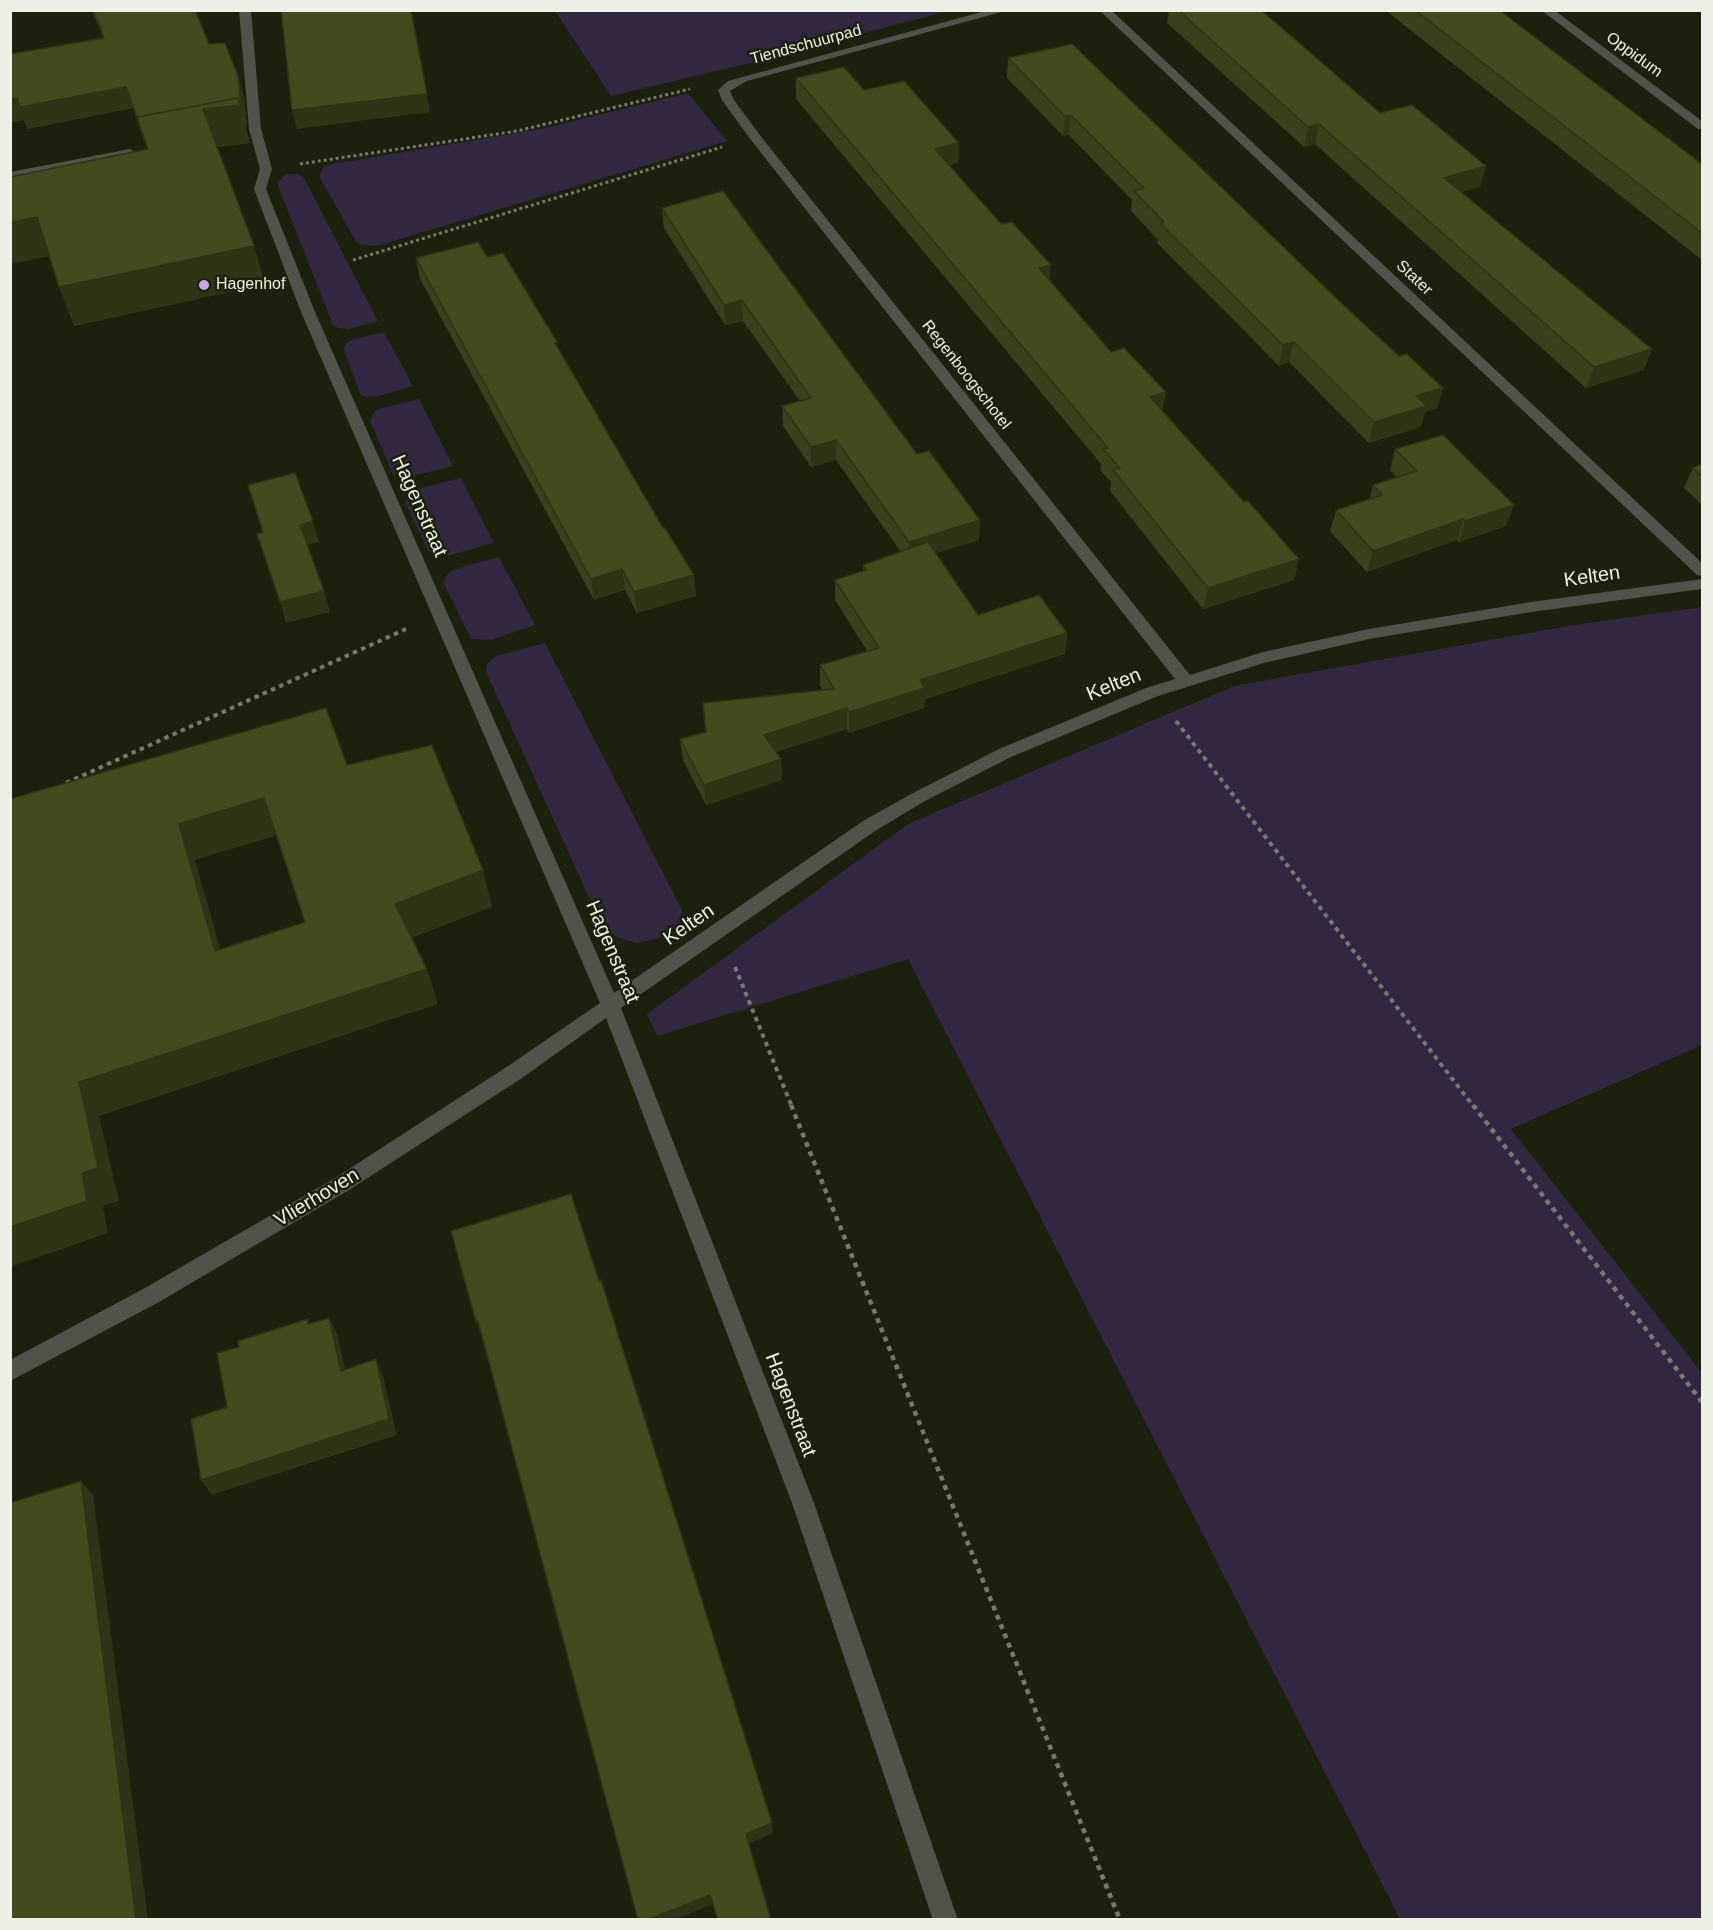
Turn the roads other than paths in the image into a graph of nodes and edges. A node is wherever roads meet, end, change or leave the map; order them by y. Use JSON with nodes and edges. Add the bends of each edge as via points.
{"nodes":[{"id":1,"x":245,"y":10,"type":"edge"},
{"id":2,"x":1004,"y":10,"type":"edge"},
{"id":3,"x":1104,"y":10,"type":"edge"},
{"id":4,"x":1546,"y":10,"type":"edge"},
{"id":5,"x":724,"y":90,"type":"joint"},
{"id":6,"x":1702,"y":126,"type":"edge"},
{"id":7,"x":139,"y":152,"type":"edge"},
{"id":8,"x":10,"y":176,"type":"edge"},
{"id":9,"x":1702,"y":571,"type":"edge"},
{"id":10,"x":1702,"y":584,"type":"edge"},
{"id":11,"x":1185,"y":680,"type":"junction"},
{"id":12,"x":610,"y":1004,"type":"junction"},
{"id":13,"x":10,"y":1371,"type":"edge"},
{"id":14,"x":946,"y":1920,"type":"edge"}],
"edges":[{"from":1,"to":12,"type":"street","name":"Hagenstraat","via":[[249,130],[266,169],[260,189],[308,312]]},
{"from":2,"to":5,"type":"street","name":"Tiendschuurpad","via":[[743,79]]},
{"from":3,"to":9,"type":"street","name":"Stater"},
{"from":4,"to":6,"type":"street","name":"Oppidum"},
{"from":5,"to":11,"type":"street","name":"Regenboogschotel","via":[[755,137]]},
{"from":7,"to":8,"type":"street"},
{"from":10,"to":11,"type":"street","name":"Kelten","via":[[1369,634]]},
{"from":11,"to":12,"type":"street","name":"Kelten","via":[[1005,753],[918,797],[815,861]]},
{"from":12,"to":13,"type":"street","name":"Vlierhoven","via":[[515,1072],[342,1184],[152,1295]]},
{"from":12,"to":14,"type":"street","name":"Hagenstraat","via":[[803,1503]]}]}
